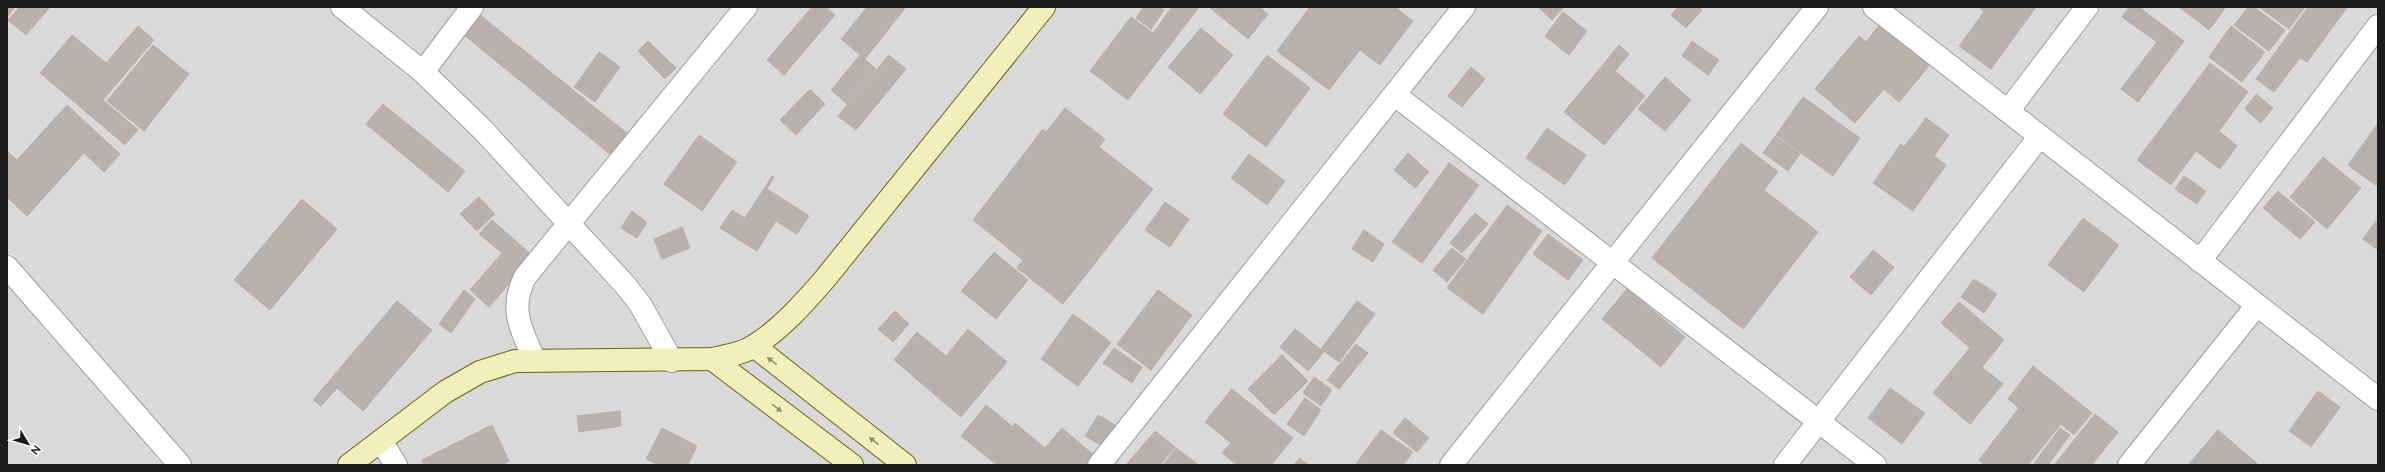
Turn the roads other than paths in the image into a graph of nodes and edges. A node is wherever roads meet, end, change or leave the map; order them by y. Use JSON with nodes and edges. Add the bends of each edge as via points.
{"nodes":[{"id":1,"x":342,"y":7,"type":"edge"},
{"id":2,"x":472,"y":7,"type":"edge"},
{"id":3,"x":746,"y":7,"type":"edge"},
{"id":4,"x":1044,"y":7,"type":"edge"},
{"id":5,"x":1464,"y":7,"type":"edge"},
{"id":6,"x":1817,"y":7,"type":"edge"},
{"id":7,"x":1874,"y":7,"type":"edge"},
{"id":8,"x":2087,"y":7,"type":"edge"},
{"id":9,"x":2378,"y":26,"type":"edge"},
{"id":10,"x":423,"y":72,"type":"junction"},
{"id":11,"x":1395,"y":95,"type":"junction"},
{"id":12,"x":2008,"y":111,"type":"junction"},
{"id":13,"x":2040,"y":136,"type":"junction"},
{"id":14,"x":570,"y":224,"type":"junction"},
{"id":15,"x":2200,"y":260,"type":"junction"},
{"id":16,"x":1612,"y":262,"type":"junction"},
{"id":17,"x":7,"y":267,"type":"edge"},
{"id":18,"x":2257,"y":305,"type":"junction"},
{"id":19,"x":754,"y":346,"type":"junction"},
{"id":20,"x":534,"y":359,"type":"junction"},
{"id":21,"x":712,"y":359,"type":"junction"},
{"id":22,"x":672,"y":361,"type":"junction"},
{"id":23,"x":2378,"y":399,"type":"edge"},
{"id":24,"x":1819,"y":422,"type":"junction"},
{"id":25,"x":381,"y":441,"type":"junction"},
{"id":26,"x":180,"y":465,"type":"edge"},
{"id":27,"x":349,"y":465,"type":"edge"},
{"id":28,"x":396,"y":465,"type":"edge"},
{"id":29,"x":852,"y":465,"type":"edge"},
{"id":30,"x":905,"y":465,"type":"edge"},
{"id":31,"x":1099,"y":465,"type":"edge"},
{"id":32,"x":1451,"y":465,"type":"edge"},
{"id":33,"x":1785,"y":465,"type":"edge"},
{"id":34,"x":1875,"y":465,"type":"edge"},
{"id":35,"x":2129,"y":465,"type":"edge"}],
"edges":[{"from":1,"to":10,"type":"street"},
{"from":2,"to":10,"type":"street"},
{"from":3,"to":14,"type":"street"},
{"from":4,"to":19,"type":"main road","via":[[824,280],[800,307]]},
{"from":5,"to":11,"type":"street"},
{"from":6,"to":16,"type":"street"},
{"from":7,"to":12,"type":"street"},
{"from":8,"to":12,"type":"street"},
{"from":9,"to":15,"type":"street"},
{"from":10,"to":14,"type":"street","via":[[483,130]]},
{"from":11,"to":16,"type":"street"},
{"from":11,"to":31,"type":"street"},
{"from":12,"to":13,"type":"street"},
{"from":13,"to":15,"type":"street"},
{"from":13,"to":24,"type":"street"},
{"from":14,"to":20,"type":"street","via":[[525,277],[517,298],[518,324]]},
{"from":14,"to":22,"type":"street","via":[[640,304]]},
{"from":15,"to":18,"type":"street"},
{"from":16,"to":24,"type":"street"},
{"from":16,"to":32,"type":"street"},
{"from":17,"to":26,"type":"street"},
{"from":18,"to":23,"type":"street"},
{"from":18,"to":35,"type":"street"},
{"from":19,"to":21,"type":"main road","via":[[736,354]]},
{"from":30,"to":19,"type":"main road","one_way":true},
{"from":20,"to":22,"type":"main road"},
{"from":20,"to":25,"type":"main road","via":[[515,361],[480,372],[445,392]]},
{"from":21,"to":22,"type":"main road"},
{"from":21,"to":29,"type":"main road","one_way":true},
{"from":24,"to":33,"type":"street"},
{"from":24,"to":34,"type":"street"},
{"from":25,"to":27,"type":"main road"},
{"from":25,"to":28,"type":"street"}]}
